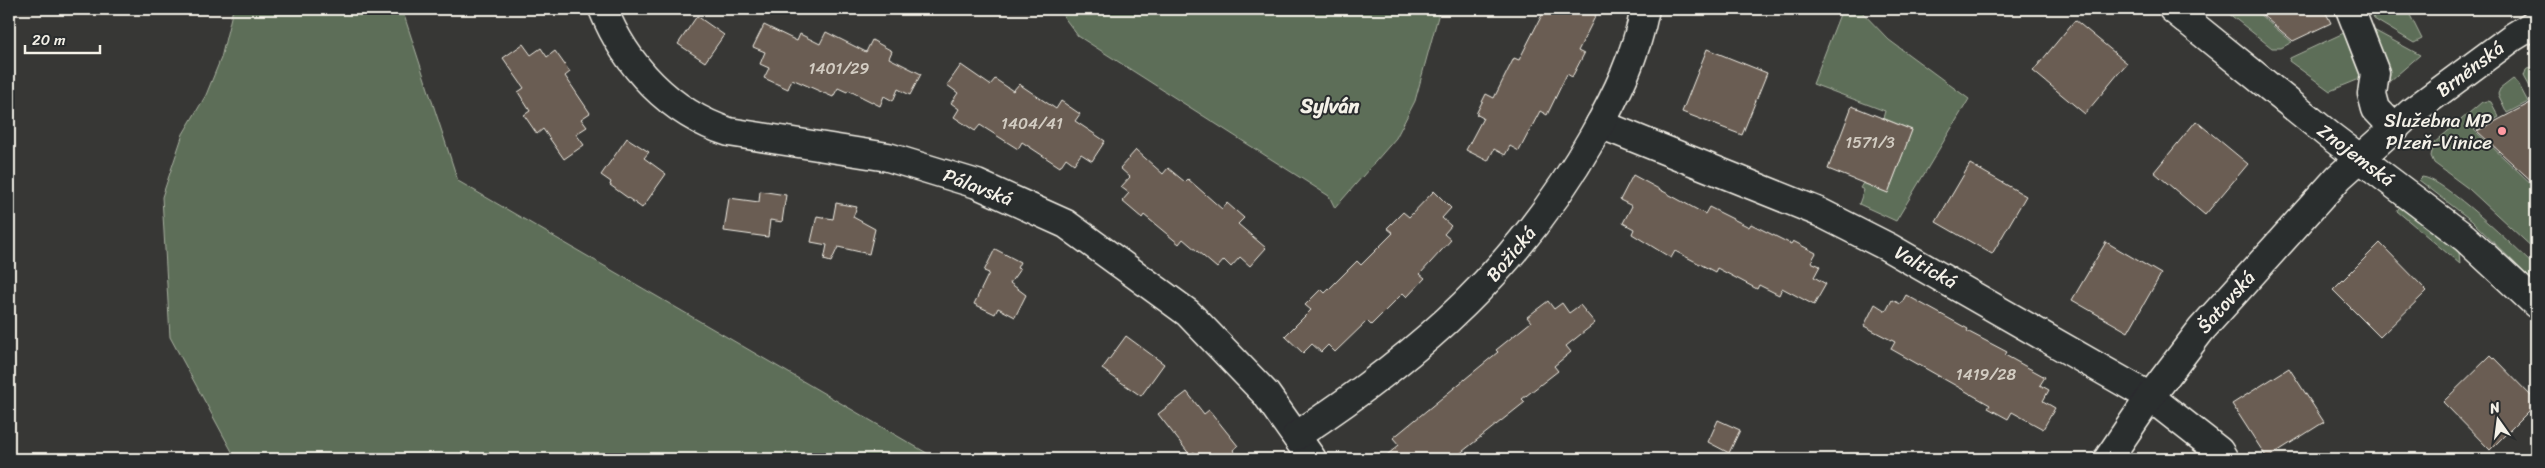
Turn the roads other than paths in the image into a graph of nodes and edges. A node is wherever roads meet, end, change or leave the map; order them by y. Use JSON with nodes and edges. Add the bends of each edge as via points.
{"nodes":[{"id":1,"x":603,"y":9,"type":"edge"},
{"id":2,"x":1645,"y":9,"type":"edge"},
{"id":3,"x":2172,"y":9,"type":"edge"},
{"id":4,"x":2350,"y":9,"type":"edge"},
{"id":5,"x":2536,"y":23,"type":"edge"},
{"id":6,"x":1600,"y":124,"type":"junction"},
{"id":7,"x":2396,"y":128,"type":"junction"},
{"id":8,"x":2359,"y":157,"type":"junction"},
{"id":9,"x":2536,"y":304,"type":"edge"},
{"id":10,"x":2150,"y":397,"type":"junction"},
{"id":11,"x":1296,"y":436,"type":"junction"},
{"id":12,"x":1312,"y":459,"type":"edge"},
{"id":13,"x":2108,"y":459,"type":"edge"},
{"id":14,"x":2224,"y":459,"type":"edge"}],
"edges":[{"from":1,"to":11,"type":"street","name":"Pálavská","via":[[628,58],[650,83],[668,99],[711,126],[729,132],[888,157],[977,184],[1066,224],[1188,312],[1266,394]]},
{"from":2,"to":6,"type":"street","name":"Božická","via":[[1630,64]]},
{"from":3,"to":8,"type":"street","name":"Znojemská"},
{"from":4,"to":7,"type":"street","via":[[2374,73],[2372,94],[2376,109]]},
{"from":5,"to":7,"type":"street","name":"Brněnská","via":[[2413,111]]},
{"from":6,"to":10,"type":"street","name":"Valtická","via":[[1819,212],[1954,282]]},
{"from":6,"to":11,"type":"street","name":"Božická","via":[[1552,203],[1474,297],[1398,364]]},
{"from":7,"to":8,"type":"street","name":"Brněnská"},
{"from":8,"to":9,"type":"street","name":"Znojemská","via":[[2464,238]]},
{"from":8,"to":10,"type":"street","name":"Šatovská","via":[[2201,330]]},
{"from":10,"to":13,"type":"street","name":"Šatovská"},
{"from":10,"to":14,"type":"street","name":"Valtická"},
{"from":11,"to":12,"type":"street","name":"Pálavská"}]}
